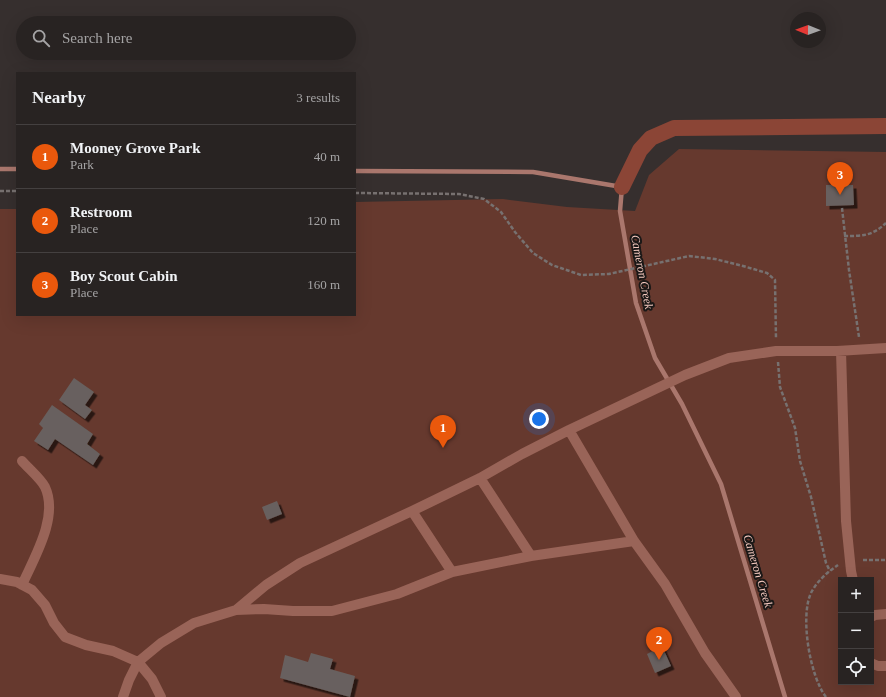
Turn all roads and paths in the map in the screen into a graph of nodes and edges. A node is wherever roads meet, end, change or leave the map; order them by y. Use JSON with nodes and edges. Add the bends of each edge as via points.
{"nodes":[{"id":1,"x":0,"y":191,"type":"edge"},
{"id":2,"x":16,"y":191,"type":"edge"},
{"id":3,"x":356,"y":193,"type":"edge"},
{"id":4,"x":842,"y":208,"type":"dead end"},
{"id":5,"x":886,"y":219,"type":"edge"},
{"id":6,"x":886,"y":224,"type":"edge"},
{"id":7,"x":844,"y":236,"type":"junction"},
{"id":8,"x":886,"y":348,"type":"edge"},
{"id":9,"x":861,"y":349,"type":"junction"},
{"id":10,"x":841,"y":351,"type":"junction"},
{"id":11,"x":777,"y":352,"type":"junction"},
{"id":12,"x":569,"y":430,"type":"junction"},
{"id":13,"x":22,"y":461,"type":"dead end"},
{"id":14,"x":480,"y":478,"type":"junction"},
{"id":15,"x":412,"y":511,"type":"junction"},
{"id":16,"x":634,"y":541,"type":"junction"},
{"id":17,"x":531,"y":556,"type":"junction"},
{"id":18,"x":452,"y":572,"type":"junction"},
{"id":19,"x":852,"y":577,"type":"edge"},
{"id":20,"x":0,"y":579,"type":"edge"},
{"id":21,"x":22,"y":585,"type":"junction"},
{"id":22,"x":236,"y":610,"type":"junction"},
{"id":23,"x":886,"y":614,"type":"edge"},
{"id":24,"x":874,"y":616,"type":"edge"},
{"id":25,"x":138,"y":662,"type":"junction"},
{"id":26,"x":874,"y":664,"type":"edge"},
{"id":27,"x":886,"y":666,"type":"edge"},
{"id":28,"x":123,"y":697,"type":"edge"},
{"id":29,"x":161,"y":697,"type":"edge"},
{"id":30,"x":736,"y":697,"type":"edge"},
{"id":31,"x":826,"y":697,"type":"edge"}],
"edges":[{"from":1,"to":2,"type":"path"},
{"from":3,"to":11,"type":"path","via":[[459,194],[484,199],[501,212],[533,253],[552,265],[581,275],[609,274],[689,256],[715,259],[767,273],[775,280]]},
{"from":4,"to":7,"type":"path"},
{"from":5,"to":6,"type":"path"},
{"from":6,"to":7,"type":"path","via":[[873,233]]},
{"from":7,"to":9,"type":"path"},
{"from":8,"to":9,"type":"lane"},
{"from":9,"to":10,"type":"lane"},
{"from":10,"to":11,"type":"lane"},
{"from":10,"to":19,"type":"lane","via":[[846,521]]},
{"from":11,"to":12,"type":"lane","via":[[729,358],[685,375]]},
{"from":11,"to":31,"type":"path","via":[[780,387],[795,428],[800,461],[830,571],[823,576],[812,592],[807,607],[807,630],[812,664],[820,689]]},
{"from":12,"to":14,"type":"lane"},
{"from":12,"to":16,"type":"lane"},
{"from":13,"to":21,"type":"lane","via":[[44,487],[48,517],[44,537]]},
{"from":14,"to":15,"type":"lane"},
{"from":14,"to":17,"type":"lane"},
{"from":15,"to":18,"type":"lane"},
{"from":15,"to":22,"type":"lane","via":[[300,563],[266,585]]},
{"from":16,"to":17,"type":"lane"},
{"from":16,"to":30,"type":"lane","via":[[665,584],[705,653]]},
{"from":17,"to":18,"type":"lane"},
{"from":18,"to":22,"type":"lane","via":[[397,594],[332,611]]},
{"from":20,"to":21,"type":"lane"},
{"from":21,"to":25,"type":"lane","via":[[32,590],[45,605],[65,637],[113,651]]},
{"from":22,"to":25,"type":"lane","via":[[194,623],[161,643]]},
{"from":23,"to":24,"type":"lane"},
{"from":25,"to":28,"type":"lane","via":[[128,680]]},
{"from":25,"to":29,"type":"lane","via":[[152,679]]},
{"from":26,"to":27,"type":"lane"}]}
